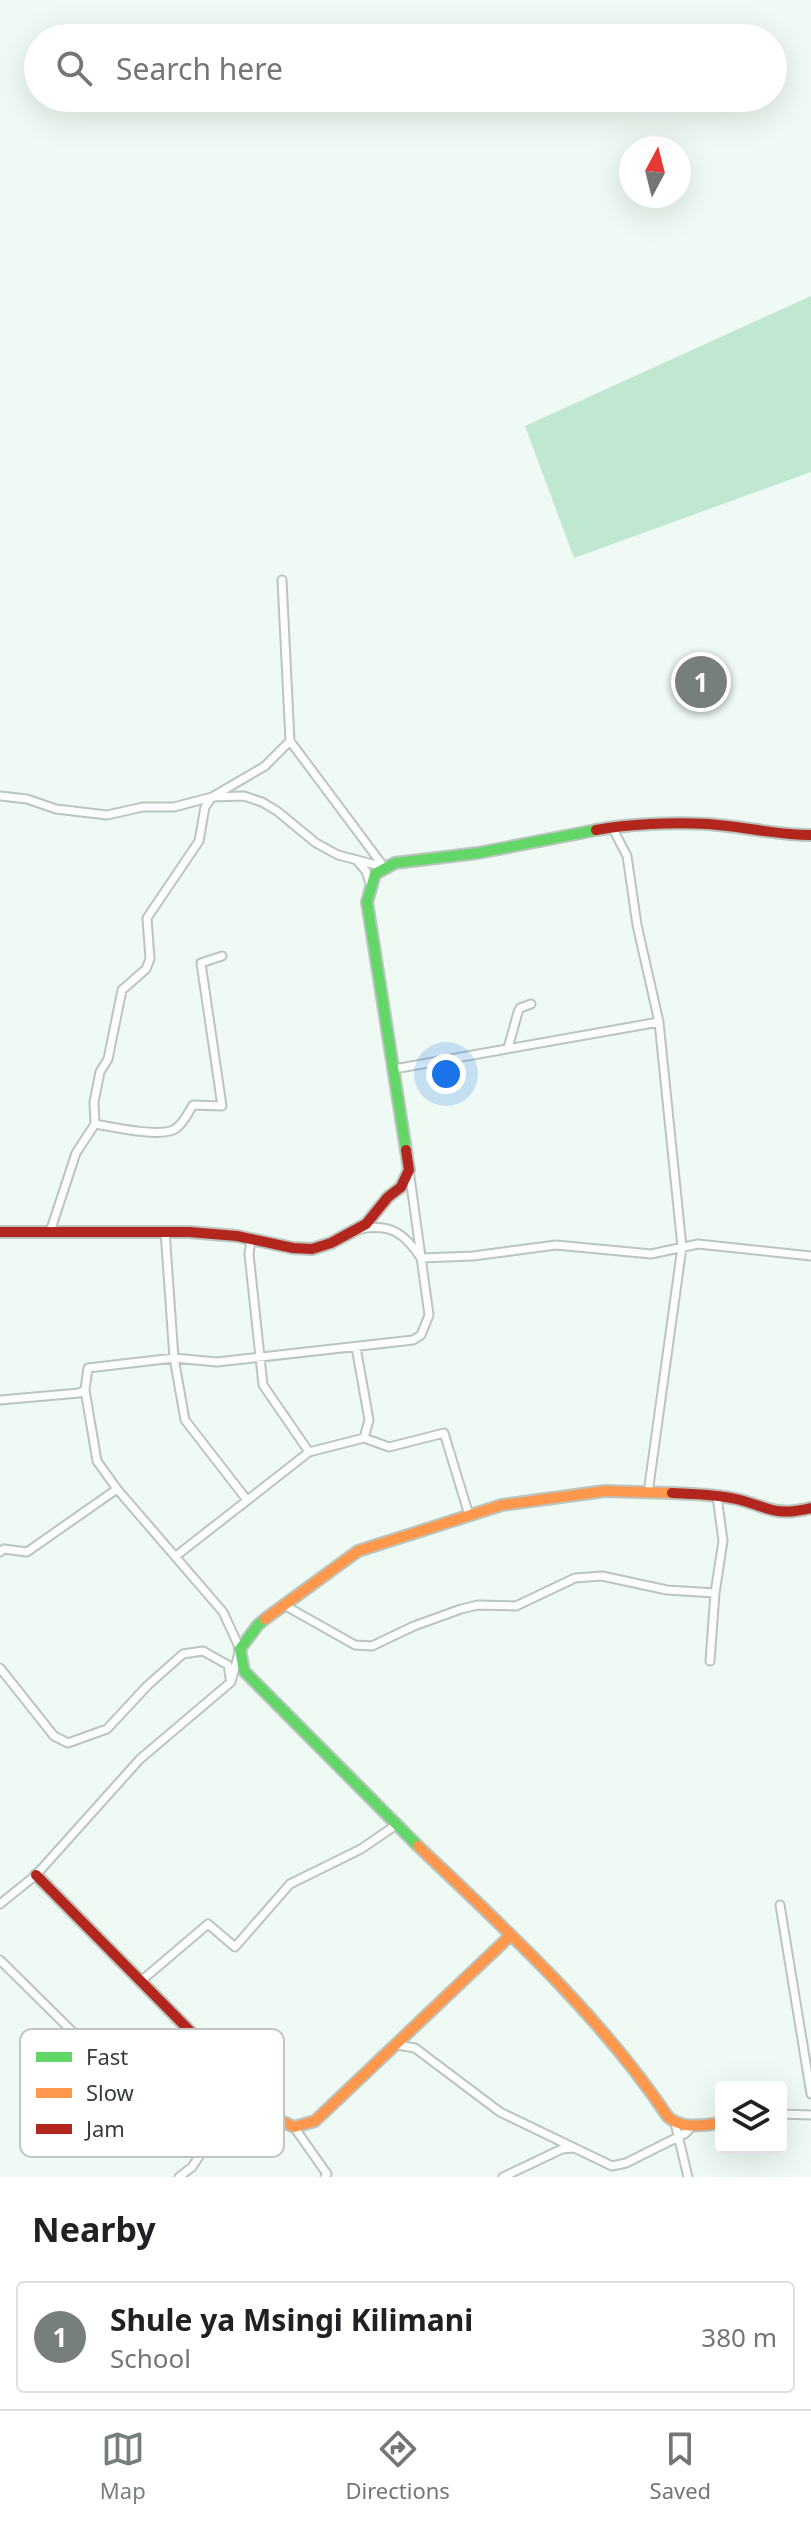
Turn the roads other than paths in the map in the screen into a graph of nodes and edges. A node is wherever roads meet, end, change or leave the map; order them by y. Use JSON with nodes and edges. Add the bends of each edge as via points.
{"nodes":[{"id":1,"x":282,"y":580,"type":"dead end"},
{"id":2,"x":290,"y":741,"type":"junction"},
{"id":3,"x":0,"y":796,"type":"edge"},
{"id":4,"x":212,"y":797,"type":"junction"},
{"id":5,"x":612,"y":827,"type":"junction"},
{"id":6,"x":811,"y":835,"type":"edge"},
{"id":7,"x":358,"y":862,"type":"junction"},
{"id":8,"x":384,"y":867,"type":"junction"},
{"id":9,"x":370,"y":884,"type":"junction"},
{"id":10,"x":222,"y":956,"type":"dead end"},
{"id":11,"x":531,"y":1004,"type":"dead end"},
{"id":12,"x":659,"y":1022,"type":"junction"},
{"id":13,"x":511,"y":1046,"type":"junction"},
{"id":14,"x":394,"y":1069,"type":"junction"},
{"id":15,"x":95,"y":1124,"type":"junction"},
{"id":16,"x":409,"y":1170,"type":"junction"},
{"id":17,"x":358,"y":1229,"type":"junction"},
{"id":18,"x":165,"y":1231,"type":"junction"},
{"id":19,"x":0,"y":1232,"type":"edge"},
{"id":20,"x":50,"y":1232,"type":"junction"},
{"id":21,"x":251,"y":1239,"type":"junction"},
{"id":22,"x":682,"y":1247,"type":"junction"},
{"id":23,"x":811,"y":1256,"type":"edge"},
{"id":24,"x":421,"y":1258,"type":"junction"},
{"id":25,"x":356,"y":1347,"type":"junction"},
{"id":26,"x":258,"y":1357,"type":"junction"},
{"id":27,"x":174,"y":1358,"type":"junction"},
{"id":28,"x":85,"y":1390,"type":"junction"},
{"id":29,"x":0,"y":1400,"type":"edge"},
{"id":30,"x":364,"y":1438,"type":"junction"},
{"id":31,"x":309,"y":1452,"type":"junction"},
{"id":32,"x":117,"y":1489,"type":"junction"},
{"id":33,"x":648,"y":1493,"type":"junction"},
{"id":34,"x":717,"y":1496,"type":"junction"},
{"id":35,"x":247,"y":1500,"type":"junction"},
{"id":36,"x":811,"y":1508,"type":"edge"},
{"id":37,"x":469,"y":1515,"type":"junction"},
{"id":38,"x":0,"y":1552,"type":"edge"},
{"id":39,"x":176,"y":1556,"type":"junction"},
{"id":40,"x":715,"y":1593,"type":"junction"},
{"id":41,"x":284,"y":1605,"type":"junction"},
{"id":42,"x":240,"y":1649,"type":"junction"},
{"id":43,"x":710,"y":1661,"type":"dead end"},
{"id":44,"x":0,"y":1668,"type":"edge"},
{"id":45,"x":231,"y":1682,"type":"junction"},
{"id":46,"x":396,"y":1825,"type":"junction"},
{"id":47,"x":36,"y":1875,"type":"junction"},
{"id":48,"x":0,"y":1904,"type":"edge"},
{"id":49,"x":780,"y":1905,"type":"dead end"},
{"id":50,"x":510,"y":1936,"type":"junction"},
{"id":51,"x":0,"y":1960,"type":"edge"},
{"id":52,"x":141,"y":1981,"type":"junction"},
{"id":53,"x":70,"y":2029,"type":"edge"},
{"id":54,"x":188,"y":2029,"type":"edge"},
{"id":55,"x":397,"y":2045,"type":"junction"},
{"id":56,"x":811,"y":2094,"type":"edge"},
{"id":57,"x":787,"y":2114,"type":"edge"},
{"id":58,"x":811,"y":2115,"type":"edge"},
{"id":59,"x":284,"y":2122,"type":"edge"},
{"id":60,"x":675,"y":2123,"type":"junction"},
{"id":61,"x":715,"y":2124,"type":"edge"},
{"id":62,"x":692,"y":2126,"type":"junction"},
{"id":63,"x":294,"y":2127,"type":"junction"},
{"id":64,"x":678,"y":2137,"type":"junction"},
{"id":65,"x":577,"y":2148,"type":"junction"},
{"id":66,"x":198,"y":2157,"type":"edge"},
{"id":67,"x":179,"y":2177,"type":"edge"},
{"id":68,"x":325,"y":2177,"type":"edge"},
{"id":69,"x":503,"y":2177,"type":"edge"},
{"id":70,"x":688,"y":2177,"type":"edge"}],
"edges":[{"from":1,"to":2,"type":"street"},
{"from":2,"to":4,"type":"street","via":[[265,766]]},
{"from":2,"to":8,"type":"street"},
{"from":3,"to":4,"type":"street","via":[[107,815]]},
{"from":4,"to":7,"type":"street","via":[[244,796],[262,802],[316,843]]},
{"from":4,"to":15,"type":"street","via":[[199,841],[147,918],[150,959],[122,990],[108,1059],[100,1072]]},
{"from":5,"to":6,"type":"street","via":[[706,824]]},
{"from":5,"to":8,"type":"street"},
{"from":5,"to":12,"type":"street","via":[[627,856]]},
{"from":7,"to":8,"type":"street"},
{"from":7,"to":9,"type":"street"},
{"from":8,"to":9,"type":"street"},
{"from":9,"to":14,"type":"street","via":[[374,958]]},
{"from":10,"to":15,"type":"street","via":[[201,963],[222,1106],[193,1105],[173,1130]]},
{"from":11,"to":13,"type":"street","via":[[518,1012]]},
{"from":12,"to":13,"type":"street"},
{"from":12,"to":22,"type":"street"},
{"from":13,"to":14,"type":"street"},
{"from":14,"to":16,"type":"street"},
{"from":15,"to":20,"type":"street","via":[[76,1153]]},
{"from":16,"to":17,"type":"street","via":[[401,1187]]},
{"from":16,"to":24,"type":"street"},
{"from":17,"to":21,"type":"street","via":[[312,1249]]},
{"from":17,"to":24,"type":"street","via":[[400,1233]]},
{"from":18,"to":20,"type":"street"},
{"from":18,"to":21,"type":"street"},
{"from":18,"to":27,"type":"street"},
{"from":19,"to":20,"type":"street"},
{"from":21,"to":26,"type":"street"},
{"from":22,"to":23,"type":"street","via":[[698,1244]]},
{"from":22,"to":24,"type":"street","via":[[651,1254],[556,1245]]},
{"from":22,"to":33,"type":"street"},
{"from":24,"to":25,"type":"street","via":[[429,1315],[421,1335]]},
{"from":25,"to":26,"type":"street"},
{"from":25,"to":30,"type":"street","via":[[369,1420]]},
{"from":26,"to":27,"type":"street","via":[[217,1362]]},
{"from":26,"to":31,"type":"street","via":[[263,1385]]},
{"from":27,"to":28,"type":"street","via":[[88,1368]]},
{"from":27,"to":35,"type":"street","via":[[185,1420]]},
{"from":28,"to":29,"type":"street"},
{"from":28,"to":32,"type":"street","via":[[97,1461]]},
{"from":30,"to":31,"type":"street"},
{"from":30,"to":37,"type":"street","via":[[389,1447],[444,1433]]},
{"from":31,"to":35,"type":"street"},
{"from":32,"to":38,"type":"street","via":[[27,1552]]},
{"from":32,"to":39,"type":"street"},
{"from":33,"to":34,"type":"street"},
{"from":33,"to":37,"type":"street","via":[[539,1498]]},
{"from":34,"to":36,"type":"street","via":[[772,1512]]},
{"from":34,"to":40,"type":"street","via":[[723,1541]]},
{"from":35,"to":39,"type":"street"},
{"from":37,"to":41,"type":"street","via":[[358,1551]]},
{"from":39,"to":42,"type":"street","via":[[223,1612]]},
{"from":40,"to":41,"type":"street","via":[[667,1590],[602,1576],[575,1578],[516,1606],[461,1609],[372,1646],[355,1645]]},
{"from":40,"to":43,"type":"street"},
{"from":41,"to":42,"type":"street","via":[[258,1625]]},
{"from":42,"to":45,"type":"street"},
{"from":42,"to":46,"type":"street","via":[[244,1671]]},
{"from":44,"to":45,"type":"street","via":[[54,1736],[68,1743],[107,1729],[183,1654],[203,1651],[215,1656],[228,1665]]},
{"from":45,"to":47,"type":"street","via":[[140,1759]]},
{"from":46,"to":50,"type":"street"},
{"from":46,"to":52,"type":"street","via":[[290,1884],[235,1947],[208,1924]]},
{"from":47,"to":48,"type":"street"},
{"from":47,"to":52,"type":"street"},
{"from":49,"to":56,"type":"street"},
{"from":50,"to":55,"type":"street"},
{"from":50,"to":60,"type":"street","via":[[598,2025]]},
{"from":51,"to":53,"type":"street"},
{"from":52,"to":54,"type":"street"},
{"from":55,"to":63,"type":"street","via":[[315,2121]]},
{"from":55,"to":65,"type":"street","via":[[415,2048],[500,2112]]},
{"from":57,"to":58,"type":"street"},
{"from":59,"to":63,"type":"street"},
{"from":60,"to":62,"type":"street"},
{"from":60,"to":64,"type":"street"},
{"from":61,"to":62,"type":"street"},
{"from":62,"to":64,"type":"street"},
{"from":63,"to":68,"type":"street"},
{"from":64,"to":65,"type":"street","via":[[612,2166]]},
{"from":64,"to":70,"type":"street"},
{"from":65,"to":69,"type":"street","via":[[562,2149]]},
{"from":66,"to":67,"type":"street"}]}
